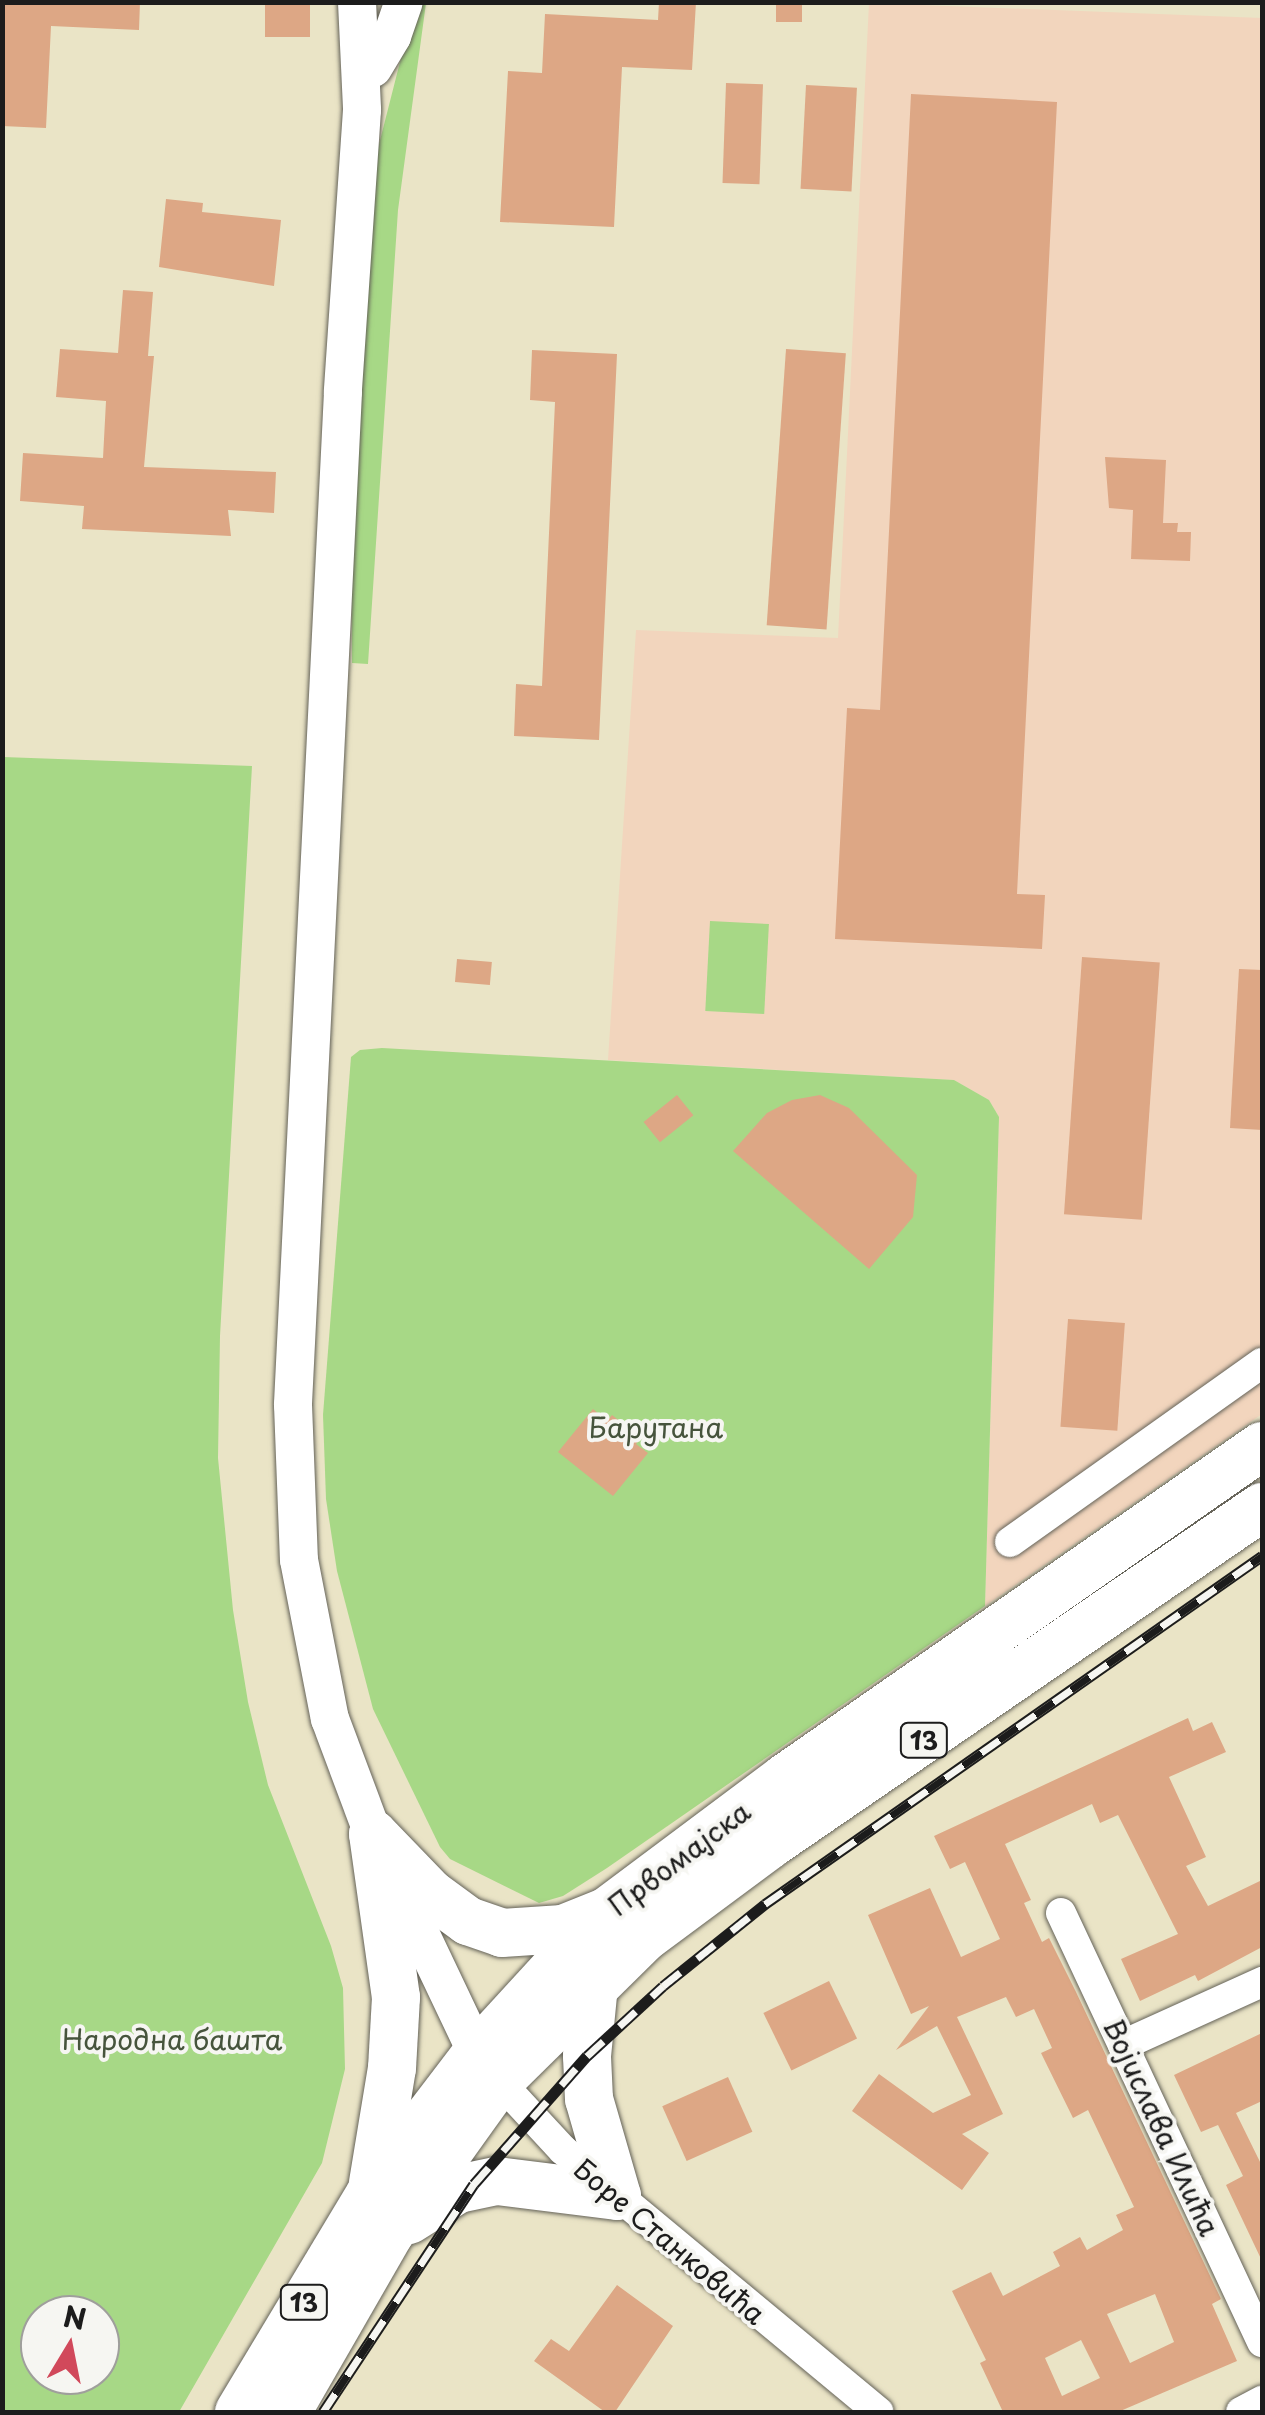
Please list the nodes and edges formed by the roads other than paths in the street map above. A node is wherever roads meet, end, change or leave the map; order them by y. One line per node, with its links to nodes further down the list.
1 (385, 2): 4 (street)
2 (404, 2): 4 (street)
3 (352, 13): 5 (street)
4 (373, 68): 5 (street)
5 (362, 110): 10 (street)
6 (1262, 1363): 9 (street)
7 (1262, 1446): 11 (main road, Првомајска / 13)
8 (1262, 1507): 14 (main road, Првомајска / 13)
9 (1010, 1542)
10 (373, 1834): 11 (main road); 16 (street); 18 (main road)
11 (606, 1912): 16 (main road, Првомајска / 13)
12 (1061, 1913): 15 (street, Војислава Илића)
13 (1262, 1982): 15 (street)
14 (594, 1984): 16 (main road, Првомајска / 13); 17 (main road)
15 (1123, 2045): 19 (street, Војислава Илића)
16 (488, 2067): 17 (street, Боре Станковића); 18 (main road, Првомајска / 13)
17 (617, 2196): 18 (main road); 23 (street, Боре Станковића)
18 (381, 2212): 21 (main road, Првомајска / 13); 22 (main road, Првомајска / 13)
19 (1262, 2342)
20 (1262, 2401): 24 (street)
21 (239, 2412)
22 (286, 2412)
23 (879, 2412)
24 (1240, 2412)

